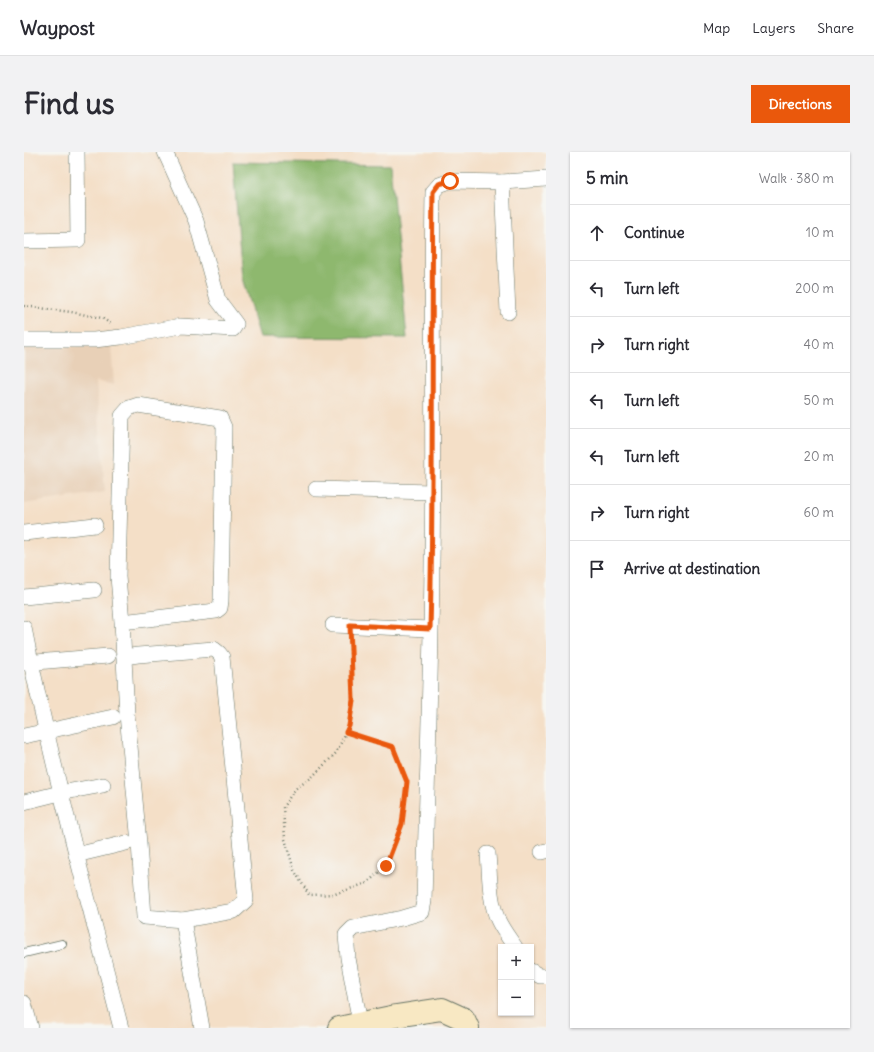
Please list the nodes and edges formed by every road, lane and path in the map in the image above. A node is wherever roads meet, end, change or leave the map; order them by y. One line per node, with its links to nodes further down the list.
1 (77, 152): 5 (street)
2 (165, 152): 8 (street)
3 (546, 179): 4 (street)
4 (502, 182): 7 (street); 11 (street)
5 (24, 241)
6 (24, 306): 8 (path)
7 (508, 312)
8 (121, 337): 9 (street)
9 (24, 340)
10 (316, 489): 11 (street)
11 (432, 492): 20 (street)
12 (95, 525): 13 (street)
13 (24, 533)
14 (94, 590): 15 (street)
15 (24, 598)
16 (122, 622): 16 (street); 22 (street)
17 (333, 625): 18 (street)
18 (350, 625): 20 (street); 26 (path)
19 (24, 628): 23 (street)
20 (430, 629): 41 (street)
21 (108, 656): 23 (street)
22 (124, 657): 34 (street); 34 (street)
23 (27, 663): 25 (street)
24 (113, 717): 25 (street)
25 (46, 731): 27 (street); 29 (street)
26 (346, 732): 26 (path)
27 (24, 736)
28 (103, 785): 29 (street)
29 (60, 793): 30 (street); 33 (street)
30 (24, 802)
31 (126, 843): 33 (street)
32 (488, 854): 36 (street)
33 (76, 855): 43 (street)
34 (184, 920): 44 (street)
35 (62, 944): 37 (lane)
36 (513, 944)
37 (24, 953)
38 (534, 973): 39 (street)
39 (546, 976)
40 (24, 1003): 42 (street)
41 (360, 1023): 45 (street); 46 (street)
42 (31, 1028)
43 (121, 1028)
44 (202, 1028)
45 (340, 1028)
46 (468, 1028)

